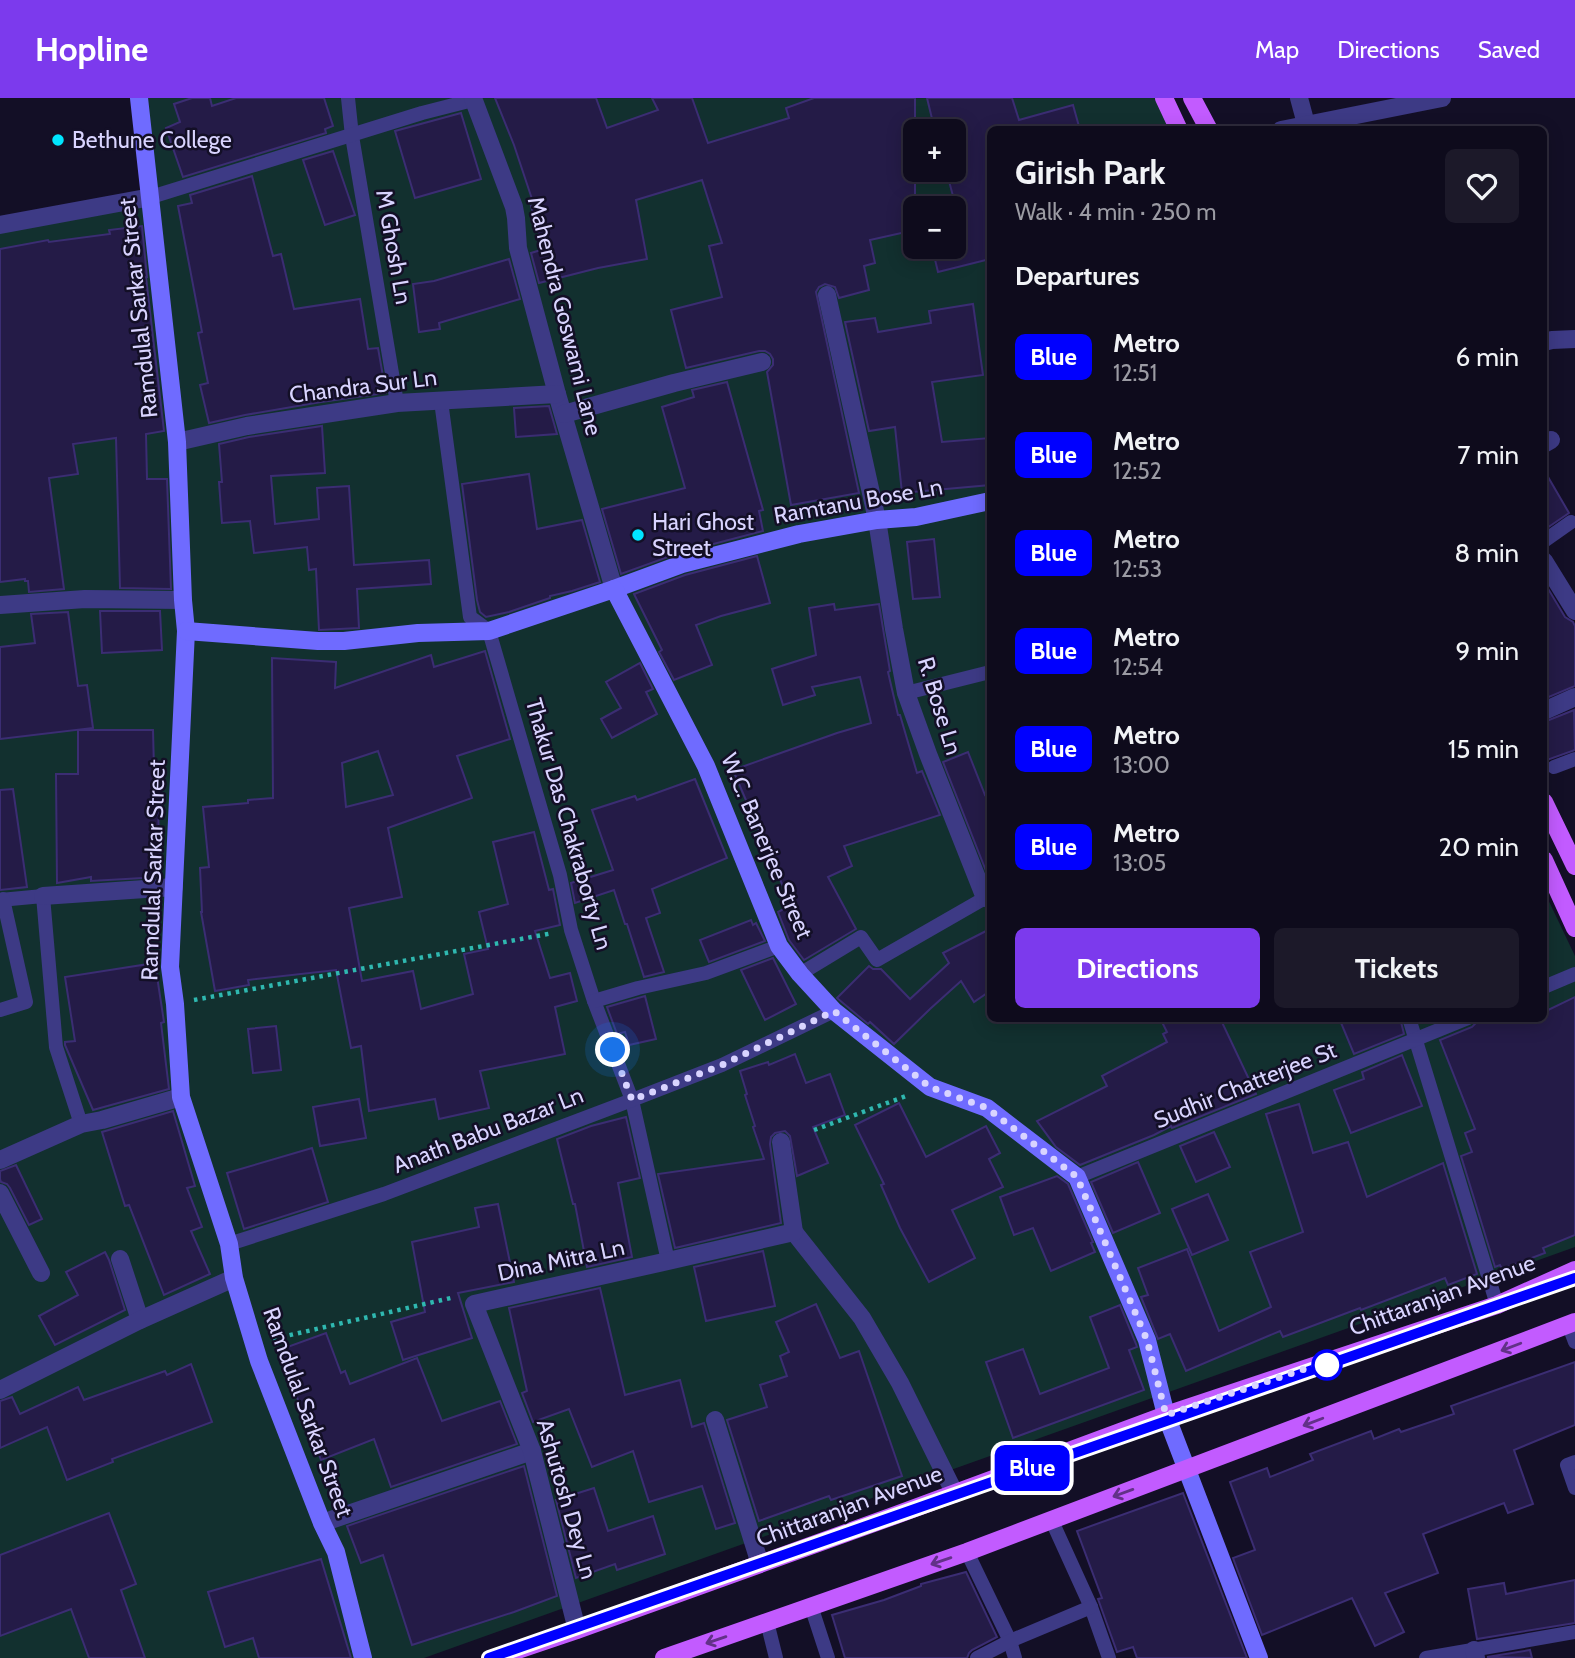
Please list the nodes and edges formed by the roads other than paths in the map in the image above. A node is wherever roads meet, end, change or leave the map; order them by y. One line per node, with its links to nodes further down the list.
1 (139, 98): 13 (street, Ramdulal Sarkar Street)
2 (348, 98): 12 (lane, M Ghosh Ln)
3 (1164, 98): 9 (main road)
4 (1192, 98): 10 (main road)
5 (1299, 98): 8 (street)
6 (1442, 98): 8 (street)
7 (473, 99): 12 (lane); 19 (street, Mahendra Goswami Lane)
8 (1306, 124): 11 (street)
9 (1177, 126)
10 (1207, 126)
11 (1297, 126)
12 (352, 136): 13 (lane); 21 (lane, M Ghosh Ln)
13 (151, 197): 14 (street); 23 (street, Ramdulal Sarkar Street)
14 (0, 225)
15 (827, 295): 25 (street, R. Bose Ln)
16 (1575, 339): 17 (street)
17 (1547, 341)
18 (762, 362): 22 (street)
19 (557, 394): 20 (street, Chandra Sur Ln); 22 (street, Mahendra Goswami Lane)
20 (442, 401): 21 (street, Chandra Sur Ln); 34 (lane, Thakur Das Chakraborty Ln)
21 (397, 403): 23 (street, Chandra Sur Ln)
22 (564, 414): 29 (street, Mahendra Goswami Lane)
23 (177, 442): 30 (street, Ramdulal Sarkar Street)
24 (987, 502): 25 (street, Ramtanu Bose Ln)
25 (877, 520): 29 (street, Ramtanu Bose Ln); 36 (street, R. Bose Ln)
26 (1571, 522): 27 (lane)
27 (1547, 539)
28 (1547, 566): 32 (street)
29 (614, 589): 34 (street); 50 (street, W.C. Banerjee Street)
30 (183, 600): 31 (street); 33 (street, Ramdulal Sarkar Street)
31 (0, 605)
32 (1575, 611)
33 (187, 631): 34 (street); 44 (street, Ramdulal Sarkar Street)
34 (489, 631): 54 (lane, Thakur Das Chakraborty Ln)
35 (987, 673): 36 (lane)
36 (906, 692): 46 (street, R. Bose Ln)
37 (1575, 697): 38 (street)
38 (1547, 710)
39 (1575, 759): 40 (lane)
40 (1554, 767)
41 (1547, 808): 42 (main road)
42 (1575, 866)
43 (1547, 867): 49 (main road)
44 (174, 887): 45 (street); 60 (street, Ramdulal Sarkar Street)
45 (43, 897): 47 (lane); 62 (lane)
46 (987, 897)
47 (1, 900): 55 (lane)
48 (987, 900): 51 (lane)
49 (1575, 928)
50 (779, 946): 51 (street, W.C. Banerjee Street); 54 (lane)
51 (800, 974): 56 (street, W.C. Banerjee Street)
52 (1575, 974): 53 (lane)
53 (1547, 986)
54 (594, 1001): 61 (lane, Thakur Das Chakraborty Ln)
55 (0, 1010)
56 (834, 1011): 61 (lane, Anath Babu Bazar Ln); 65 (street, W.C. Banerjee Street)
57 (1410, 1022): 59 (lane)
58 (1459, 1022): 59 (lane, Sudhir Chatterjee St)
59 (1416, 1041): 65 (lane, Sudhir Chatterjee St); 75 (lane)
60 (181, 1097): 62 (street); 68 (street, Ramdulal Sarkar Street)
61 (632, 1100): 68 (lane, Anath Babu Bazar Ln); 70 (lane, Thakur Das Chakraborty Ln)
62 (80, 1124): 64 (street)
63 (781, 1142): 67 (street)
64 (0, 1160)
65 (1077, 1177): 79 (street, W.C. Banerjee Street)
66 (0, 1193): 72 (street)
67 (794, 1231): 70 (street, Dina Mitra Ln); 85 (street)
68 (229, 1244): 73 (street, Ramdulal Sarkar Street)
69 (120, 1259): 76 (street)
70 (668, 1261): 74 (street, Dina Mitra Ln)
71 (1575, 1270): 75 (main road, Chittaranjan Avenue)
72 (41, 1273)
73 (234, 1278): 76 (street); 87 (street, Ramdulal Sarkar Street)
74 (474, 1304): 81 (street, Ashutosh Dey Ln)
75 (1497, 1305): 79 (main road, Chittaranjan Avenue)
76 (140, 1320): 78 (street)
77 (1573, 1330): 83 (main road, one-way to 83)
78 (0, 1390)
79 (1166, 1415): 83 (street, W.C. Banerjee Street); 85 (main road, Chittaranjan Avenue)
80 (715, 1420): 89 (street)
81 (532, 1451): 87 (street); 93 (street, Ashutosh Dey Ln)
82 (1575, 1462): 84 (lane)
83 (1187, 1469): 86 (main road, one-way to 86); 105 (street, W.C. Banerjee Street)
84 (1575, 1488)
85 (955, 1494): 89 (main road, Chittaranjan Avenue)
86 (1051, 1519): 88 (main road); 91 (lane)
87 (322, 1523): 97 (street, Ramdulal Sarkar Street)
88 (967, 1552): 90 (main road, one-way to 90); 95 (lane)
89 (760, 1564): 93 (main road, Chittaranjan Avenue)
90 (811, 1606): 92 (main road); 101 (lane)
91 (1091, 1607): 95 (lane); 104 (lane)
92 (767, 1622): 99 (main road, one-way to 99); 100 (lane)
93 (577, 1630): 98 (main road, Chittaranjan Avenue)
94 (1575, 1632): 96 (lane)
95 (1010, 1641): 102 (lane); 103 (lane)
96 (1475, 1654): 106 (lane)
97 (363, 1658)
98 (494, 1658)
99 (664, 1658)
100 (776, 1658)
101 (828, 1658)
102 (977, 1658)
103 (1015, 1658)
104 (1109, 1658)
105 (1259, 1658)
106 (1426, 1658)

